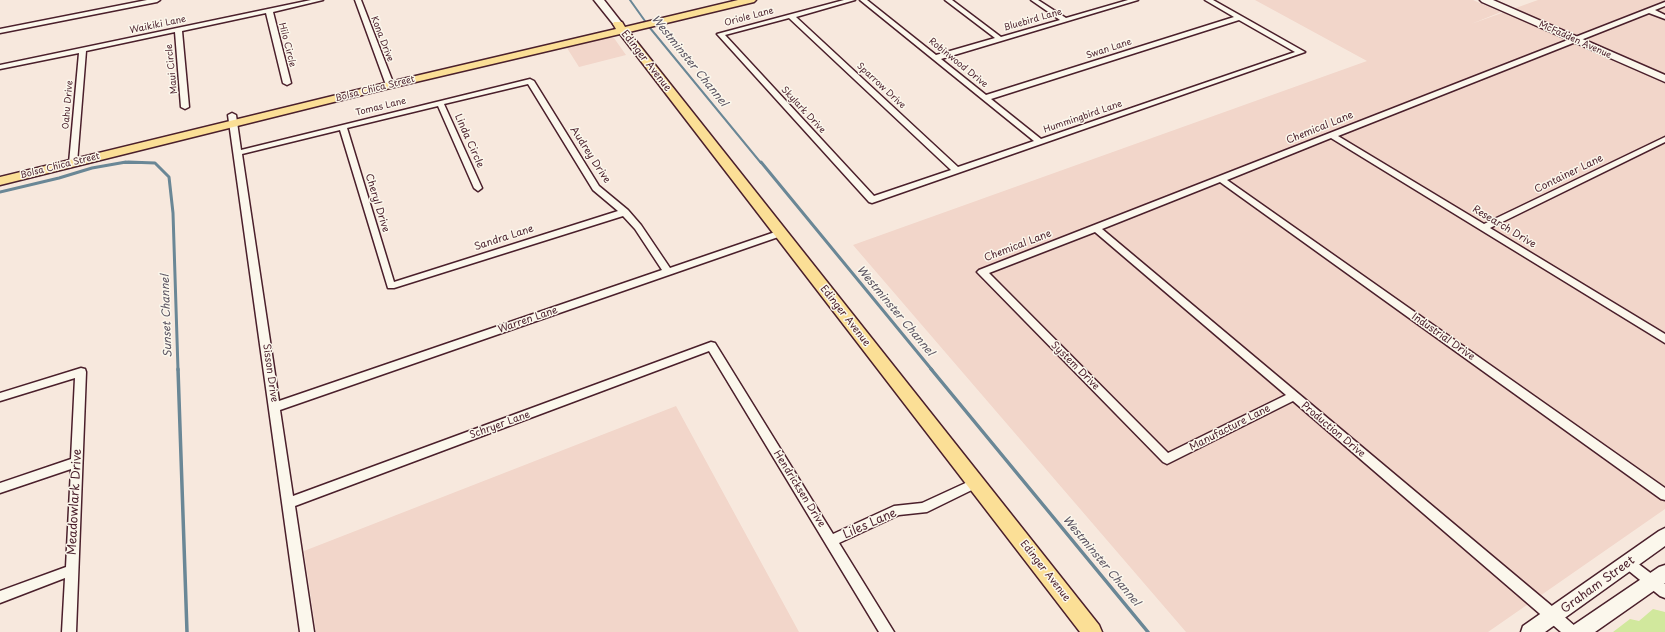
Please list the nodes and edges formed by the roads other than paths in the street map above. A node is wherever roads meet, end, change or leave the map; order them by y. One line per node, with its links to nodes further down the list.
1 (157, 0): 25 (street)
2 (320, 0): 17 (street, Waikiki Lane)
3 (358, 0): 33 (street, Kona Drive)
4 (599, 0): 23 (street, Edinger Avenue)
5 (720, 0): 21 (main road, Bolsa Chica Street)
6 (751, 0): 21 (main road, Bolsa Chica Street)
7 (852, 0): 18 (street, Oriole Lane)
8 (863, 0): 30 (street, Robinwood Drive)
9 (948, 0): 27 (street)
10 (1034, 0): 22 (street)
11 (1135, 0): 14 (street, Bluebird Lane)
12 (1208, 0): 20 (street)
13 (1485, 0): 28 (street, McFadden Avenue)
14 (1125, 1): 22 (street, Bluebird Lane)
15 (1665, 4): 16 (street, Chemical Lane)
16 (1648, 10): 19 (street); 28 (street, Chemical Lane)
17 (269, 11): 24 (street, Waikiki Lane); 35 (street, Hilo Circle)
18 (791, 16): 26 (street, Oriole Lane); 47 (street, Sparrow Drive)
19 (1665, 17)
20 (1239, 18): 36 (street, Swan Lane); 43 (street, Hummingbird Lane)
21 (652, 19): 23 (main road, Bolsa Chica Street)
22 (1065, 20): 27 (street, Bluebird Lane)
23 (620, 27): 33 (main road, Bolsa Chica Street); 55 (main road, Edinger Avenue)
24 (178, 30): 29 (street, Waikiki Lane); 38 (street, Maui Circle)
25 (0, 31)
26 (720, 34): 51 (street, Skylark Drive)
27 (1000, 39): 30 (street, Bluebird Lane)
28 (1574, 39): 32 (street, McFadden Avenue); 41 (street, Chemical Lane)
29 (83, 49): 31 (street, Waikiki Lane); 45 (street, Oahu Drive)
30 (935, 58): 36 (street, Robinwood Drive)
31 (0, 67)
32 (1665, 79)
33 (389, 81): 39 (main road, Bolsa Chica Street)
34 (530, 81): 37 (street, Tomas Lane); 52 (street, Audrey Drive)
35 (287, 83)
36 (985, 98): 43 (street, Robinwood Drive)
37 (440, 103): 40 (street, Tomas Lane); 50 (street, Linda Circle)
38 (185, 107)
39 (232, 120): 44 (street, Sisson Drive); 45 (main road, Bolsa Chica Street)
40 (343, 127): 44 (street, Tomas Lane); 58 (street, Cheryl Drive)
41 (1331, 135): 48 (street, Chemical Lane); 54 (street, Research Drive)
42 (1665, 139): 54 (street, Container Lane)
43 (1040, 142): 47 (street, Hummingbird Lane)
44 (237, 153): 63 (street, Sisson Drive)
45 (74, 158): 46 (main road, Bolsa Chica Street); 49 (main road, Bolsa Chica Street)
46 (0, 171)
47 (957, 171): 51 (street, Hummingbird Lane)
48 (1221, 179): 53 (street, Chemical Lane); 68 (street, Industrial Drive)
49 (0, 181)
50 (478, 188)
51 (872, 200)
52 (624, 212): 56 (street, Audrey Drive); 58 (street, Sandra Lane)
53 (1096, 228): 57 (street, Chemical Lane); 61 (street, Production Drive)
54 (1483, 228): 59 (street, Research Drive)
55 (781, 233): 56 (street, Warren Lane); 66 (main road, Edinger Avenue)
56 (668, 272): 63 (street, Warren Lane)
57 (982, 272): 64 (street, System Drive)
58 (391, 286)
59 (1665, 339)
60 (712, 346): 69 (street, Schryer Lane); 71 (street, Hendricksen Drive)
61 (1293, 396): 64 (street, Manufacture Lane); 76 (street, Production Drive)
62 (0, 397): 65 (street, Meadowlark Drive)
63 (275, 407): 69 (street, Sisson Drive)
64 (1167, 459)
65 (77, 462): 67 (street); 73 (street, Meadowlark Drive)
66 (976, 483): 71 (street, Liles Lane); 80 (main road, Edinger Avenue)
67 (0, 488)
68 (1665, 495)
69 (289, 503): 78 (street, Sisson Drive)
70 (1665, 536): 72 (street, Graham Street)
71 (831, 541): 79 (street, Hendricksen Drive)
72 (1628, 563): 74 (street); 76 (street, Graham Street)
73 (72, 570): 75 (street); 77 (street, Meadowlark Drive)
74 (1661, 583): 83 (street)
75 (0, 597)
76 (1554, 616): 81 (street, Graham Street); 82 (street, Production Drive)
77 (69, 632)
78 (307, 632)
79 (887, 632)
80 (1092, 632)
81 (1530, 632)
82 (1571, 632)
83 (1579, 632)

